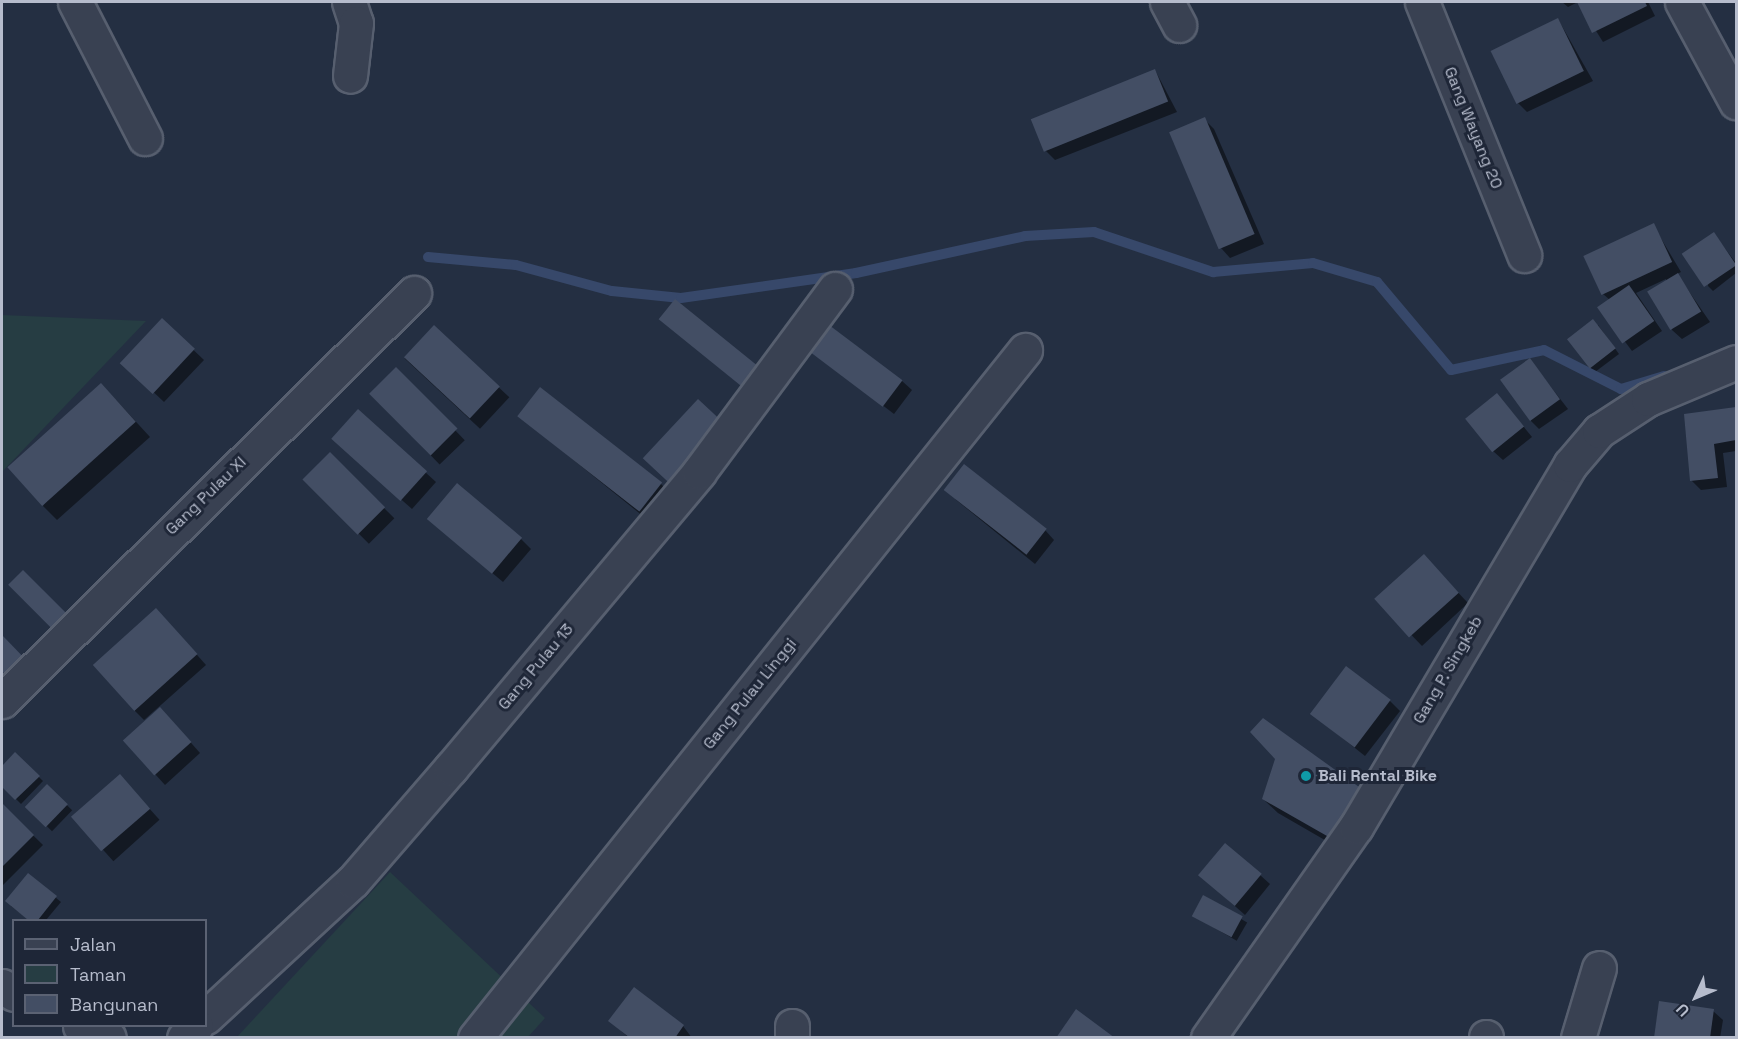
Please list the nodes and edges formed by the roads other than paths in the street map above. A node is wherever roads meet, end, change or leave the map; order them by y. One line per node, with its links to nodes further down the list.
1 (75, 2): 7 (street)
2 (349, 2): 5 (street)
3 (1422, 2): 8 (street, Gang Wayang 20)
4 (1682, 2): 6 (street)
5 (350, 76)
6 (1737, 102)
7 (145, 138)
8 (1524, 255)
9 (835, 289): 15 (street, Gang Pulau 13)
10 (414, 293): 13 (street, Gang Pulau XI)
11 (1025, 350): 20 (street, Gang Pulau Linggi)
12 (1737, 362): 21 (street, Gang P. Singkeb)
13 (2, 701)
14 (1599, 968): 22 (street)
15 (207, 1016)
16 (82, 1027): 18 (street)
17 (195, 1027): 19 (street)
18 (109, 1038)
19 (184, 1038)
20 (475, 1038)
21 (1208, 1038)
22 (1578, 1038)

